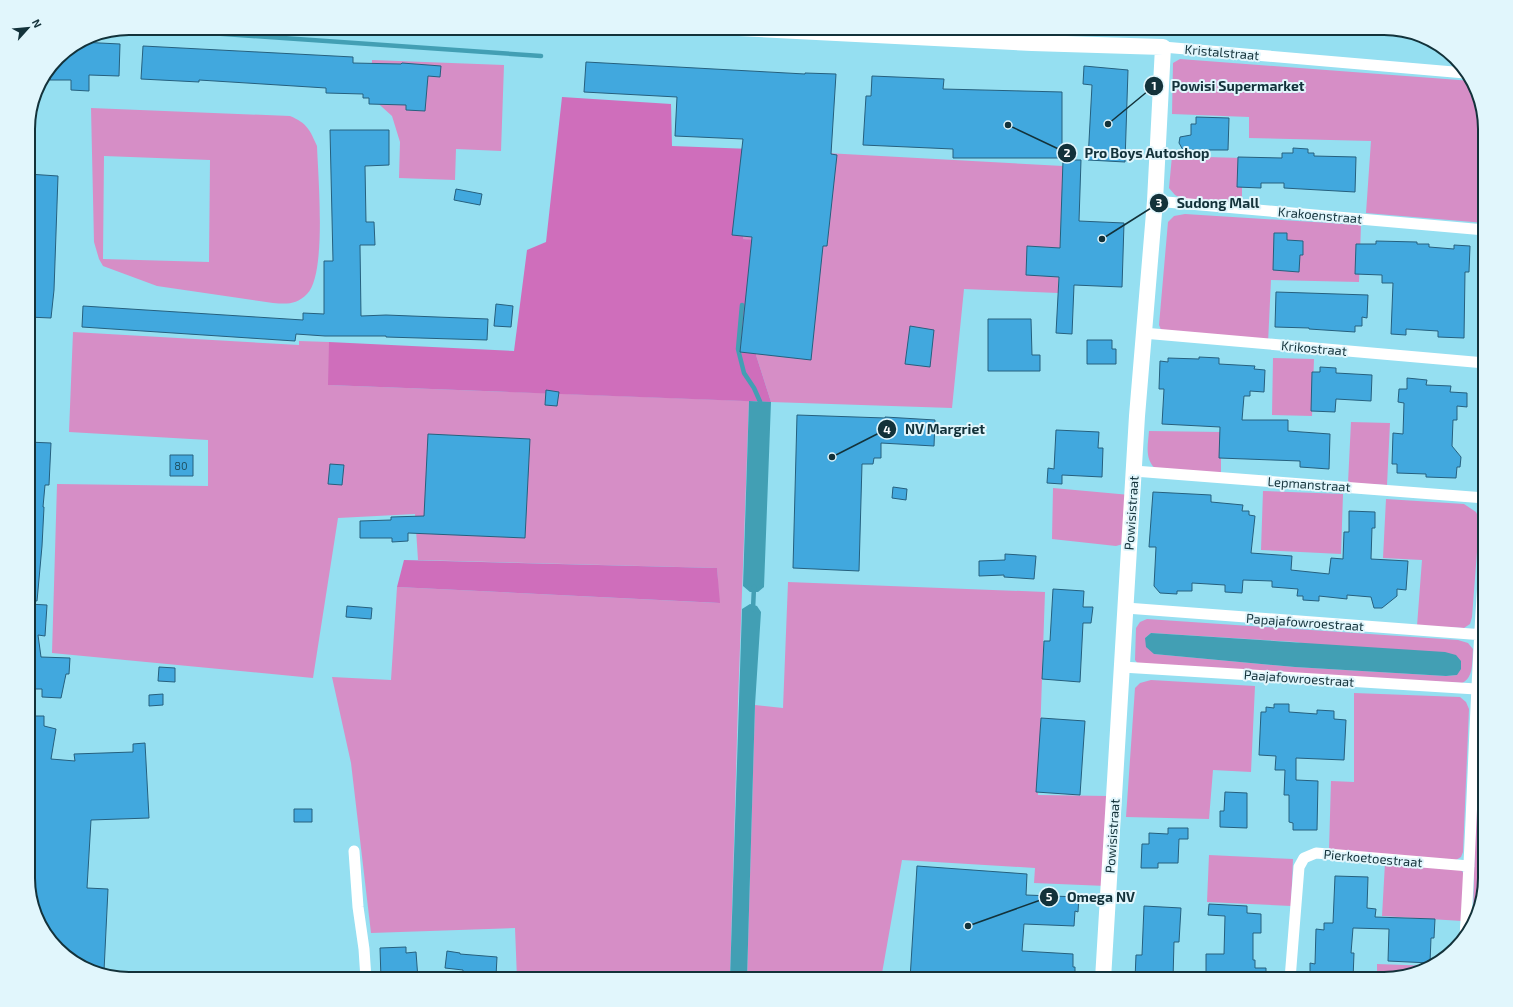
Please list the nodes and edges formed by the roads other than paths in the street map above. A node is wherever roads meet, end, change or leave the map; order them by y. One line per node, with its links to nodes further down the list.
1 (1032, 35): 2 (street, Kristalstraat)
2 (1163, 47): 3 (street, Kristalstraat); 4 (street, Powisistraat)
3 (1459, 72)
4 (1155, 201): 5 (street, Krakoenstraat); 6 (street, Powisistraat)
5 (1478, 229)
6 (1143, 333): 7 (street, Krikostraat); 8 (street, Powisistraat)
7 (1478, 362)
8 (1134, 471): 9 (street, Lepmanstraat); 10 (street, Powisistraat)
9 (1478, 497)
10 (1126, 608): 11 (street, Papajafowroestraat); 12 (street, Powisistraat)
11 (1478, 635)
12 (1122, 667): 14 (street, Paajafowroestraat); 19 (street, Powisistraat)
13 (1478, 671): 14 (street)
14 (1476, 689): 16 (street)
15 (354, 852): 18 (street)
16 (1469, 866): 17 (street); 20 (street, Pierkoetoestraat)
17 (1466, 924)
18 (366, 972)
19 (1103, 972)
20 (1291, 972)

